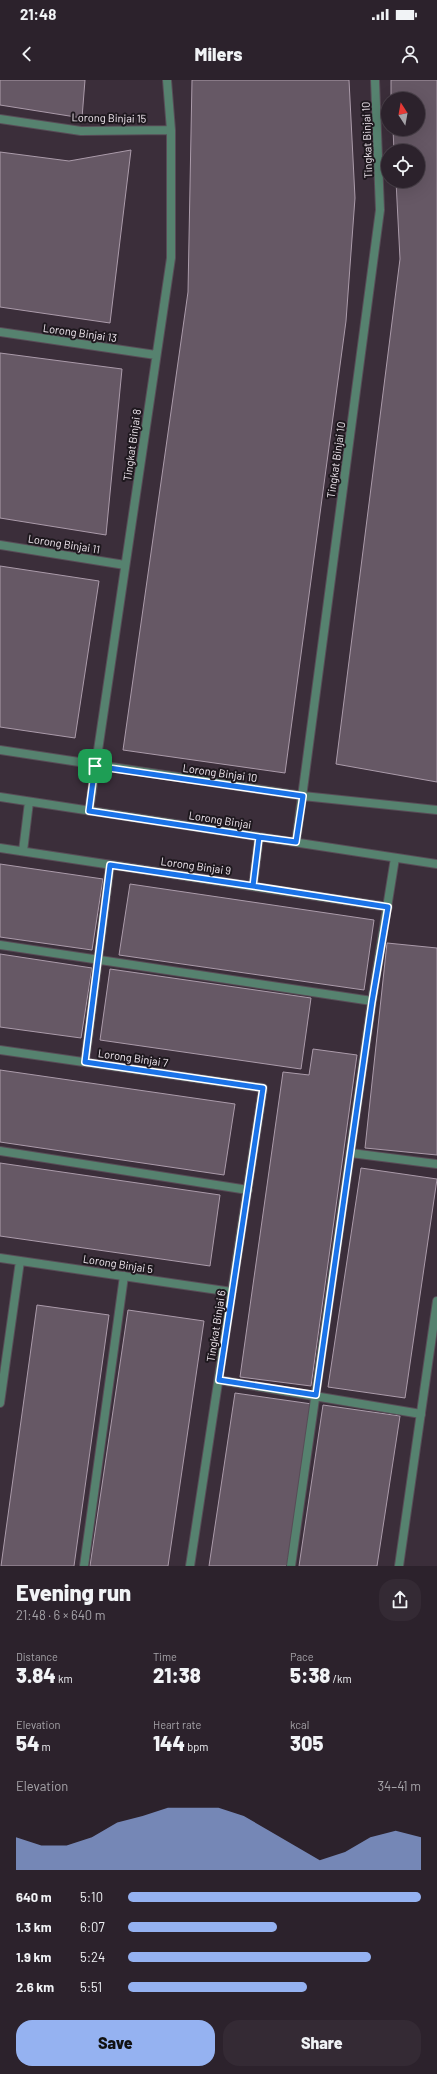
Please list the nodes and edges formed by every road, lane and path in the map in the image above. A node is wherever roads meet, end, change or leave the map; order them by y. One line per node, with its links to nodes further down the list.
1 (167, 80): 4 (street, Tingkat Binjai 8)
2 (375, 80): 11 (street, Tingkat Binjai 10)
3 (0, 119): 4 (street, Lorong Binjai 15)
4 (171, 130): 6 (street, Tingkat Binjai 8)
5 (0, 332): 6 (street, Lorong Binjai 13)
6 (156, 355): 8 (street, Tingkat Binjai 8)
7 (0, 545): 8 (street, Lorong Binjai 11)
8 (125, 566): 10 (street, Tingkat Binjai 8)
9 (0, 750): 10 (street, Lorong Binjai 10)
10 (95, 766): 11 (street, Lorong Binjai 10); 15 (street, Tingkat Binjai 8)
11 (303, 796): 14 (street, Lorong Binjai 10); 17 (street, Tingkat Binjai 10)
12 (0, 797): 13 (street, Lorong Binjai)
13 (29, 802): 15 (street, Lorong Binjai); 19 (street)
14 (437, 810)
15 (89, 811): 16 (street, Lorong Binjai)
16 (259, 837): 17 (street, Lorong Binjai); 23 (street)
17 (296, 842): 20 (street, Lorong Binjai)
18 (0, 848): 19 (street, Lorong Binjai 9)
19 (23, 851): 22 (street, Lorong Binjai 9)
20 (395, 858): 21 (street, Lorong Binjai); 24 (street)
21 (437, 864)
22 (110, 865): 23 (street, Lorong Binjai 9); 26 (street)
23 (253, 886): 24 (street, Lorong Binjai 9)
24 (388, 907): 27 (street)
25 (0, 945): 26 (street)
26 (98, 959): 27 (street); 29 (street)
27 (372, 1002): 32 (street)
28 (0, 1050): 29 (street, Lorong Binjai 7)
29 (85, 1062): 30 (street, Lorong Binjai 7)
30 (263, 1088): 34 (street, Tingkat Binjai 6)
31 (0, 1151): 34 (street)
32 (351, 1153): 33 (street); 41 (street)
33 (437, 1164)
34 (248, 1190): 38 (street, Tingkat Binjai 6)
35 (0, 1258): 36 (street, Lorong Binjai 5)
36 (20, 1261): 37 (street, Lorong Binjai 5); 42 (street)
37 (124, 1276): 38 (street, Lorong Binjai 5); 44 (street)
38 (232, 1292): 40 (street, Tingkat Binjai 6)
39 (437, 1301): 43 (street)
40 (219, 1380): 41 (street); 45 (street, Tingkat Binjai 6)
41 (316, 1395): 43 (street); 46 (street)
42 (0, 1403)
43 (421, 1414): 47 (street)
44 (84, 1566)
45 (190, 1566)
46 (291, 1566)
47 (399, 1566): 48 (street)
48 (402, 1566)

